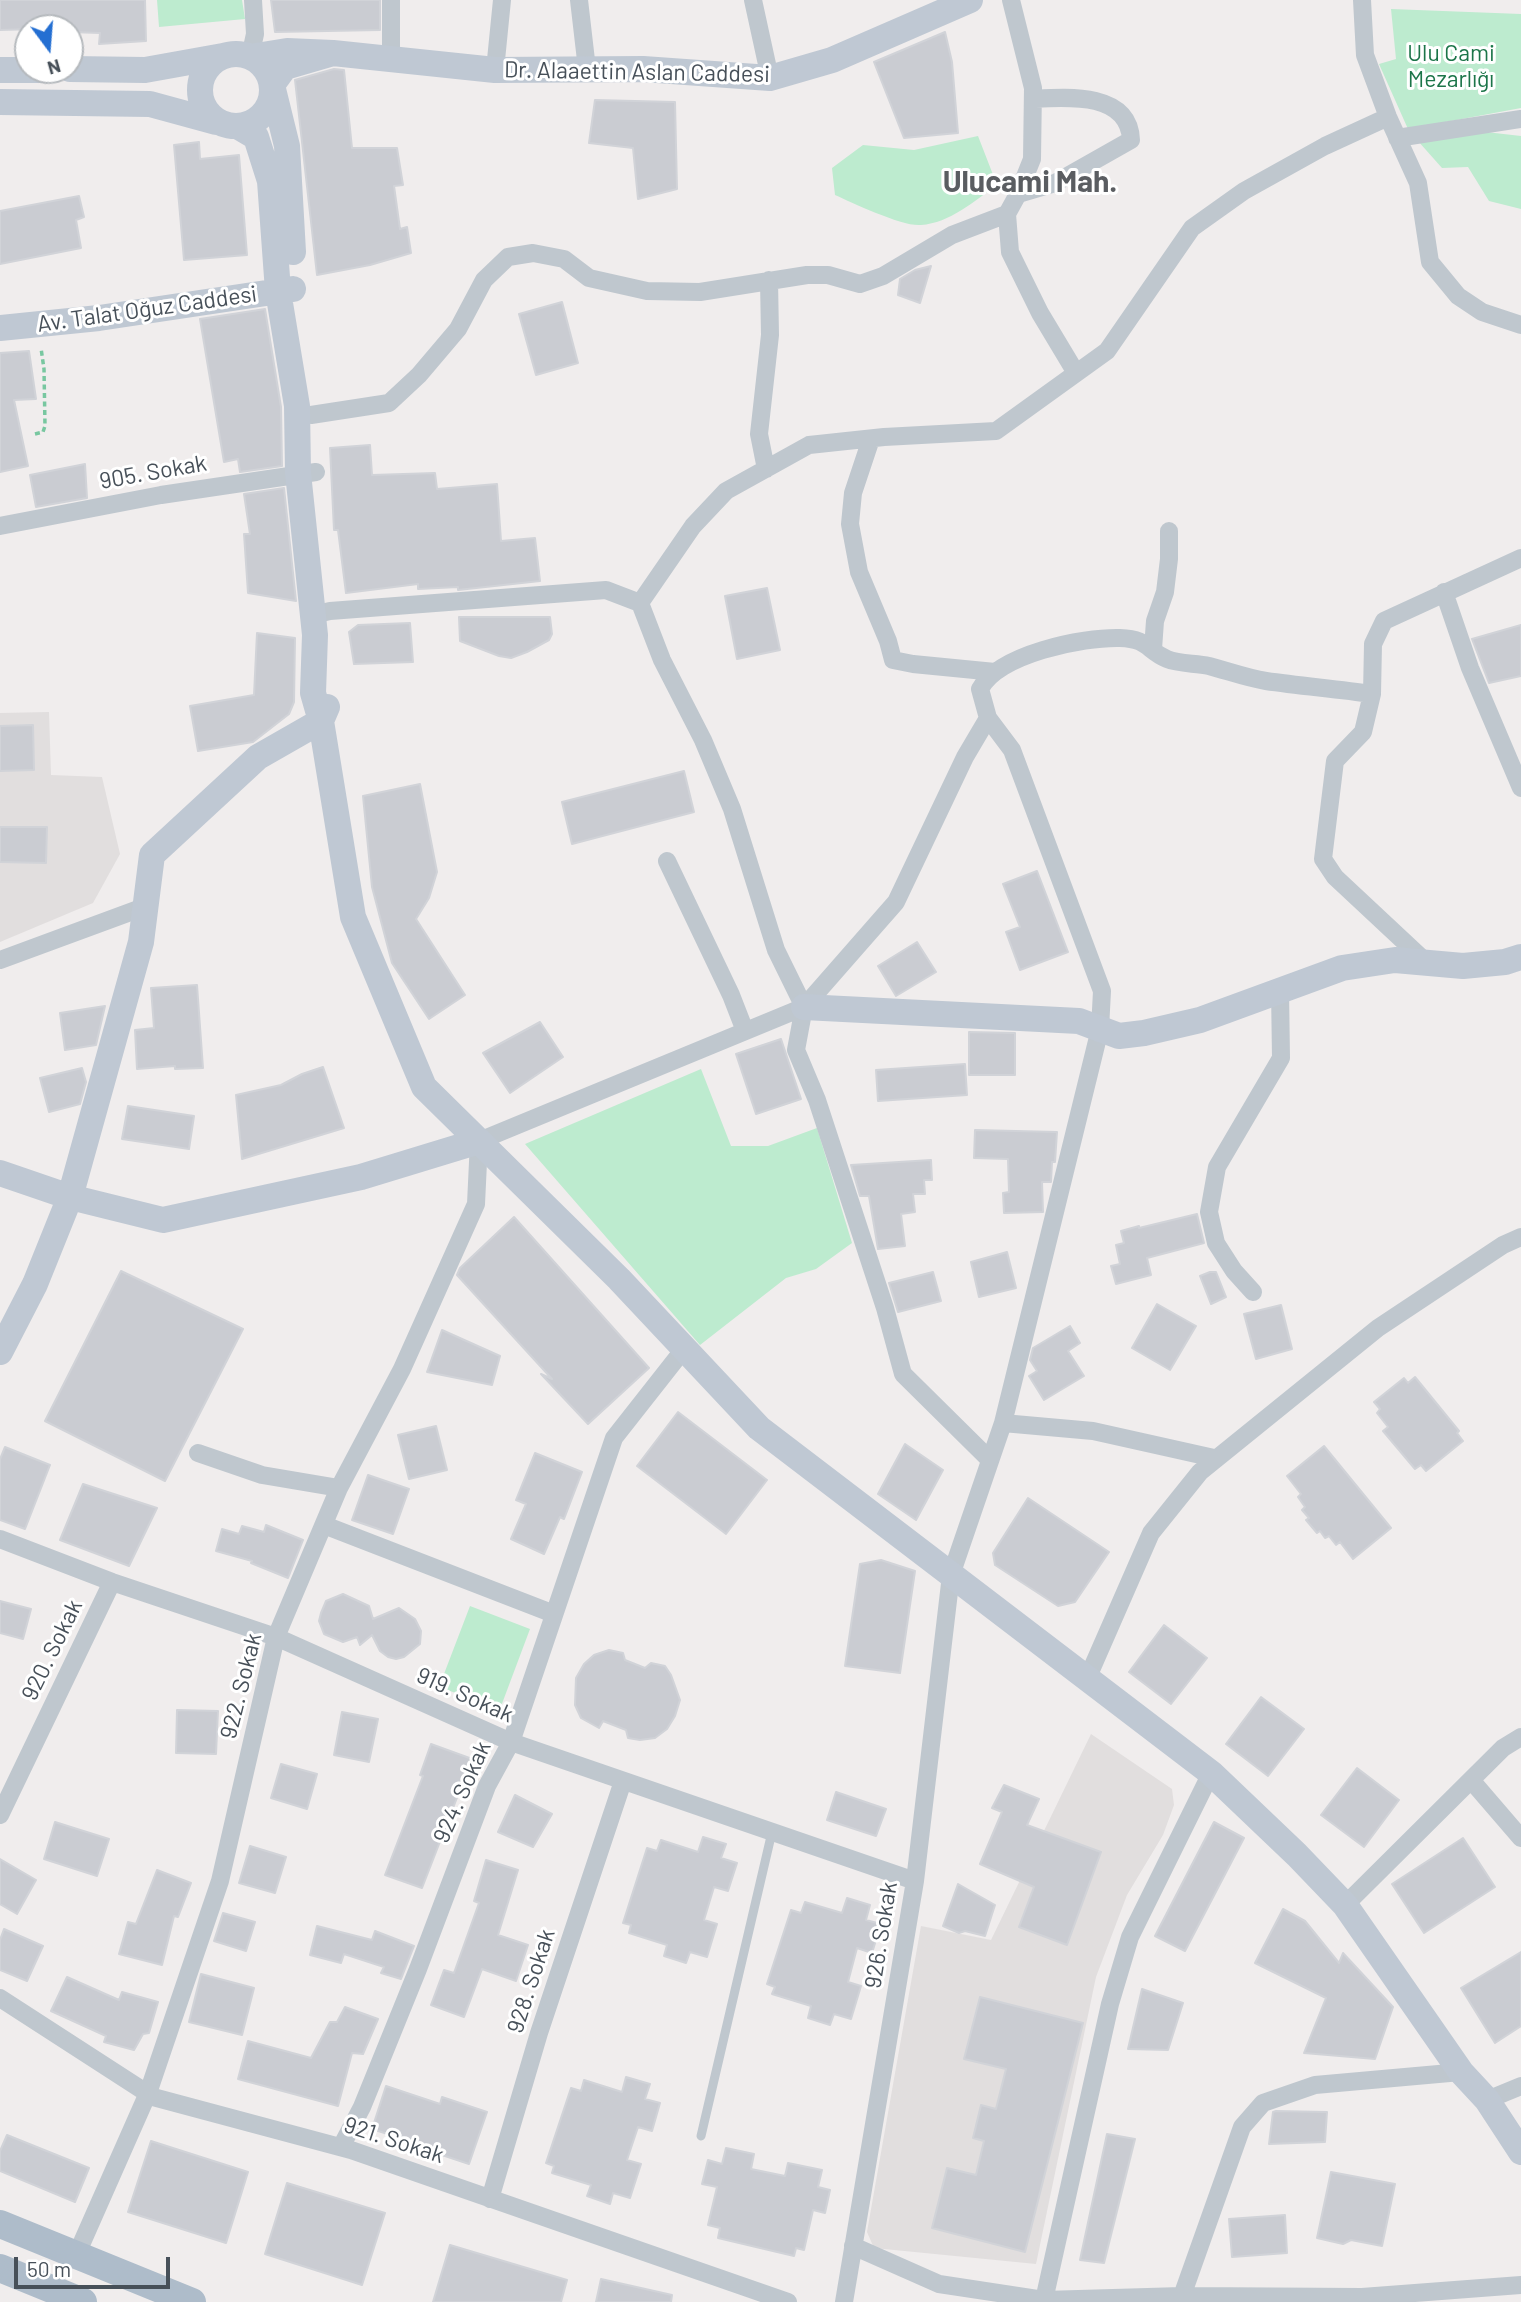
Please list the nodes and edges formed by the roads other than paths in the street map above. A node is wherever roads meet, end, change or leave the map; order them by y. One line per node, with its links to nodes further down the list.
1 (253, 0): 10 (street)
2 (391, 0): 11 (street)
3 (502, 0): 14 (street)
4 (579, 0): 13 (street)
5 (753, 0): 15 (street)
6 (970, 0): 15 (main road, Dr. Alaaettin Aslan Caddesi)
7 (1011, 0): 17 (street)
8 (1362, 0): 19 (street)
9 (333, 53): 10 (main road, Dr. Alaaettin Aslan Caddesi); 11 (main road, Dr. Alaaettin Aslan Caddesi); 16 (main road)
10 (239, 56): 12 (main road, Dr. Alaaettin Aslan Caddesi); 16 (main road); 21 (main road)
11 (391, 59): 14 (main road, Dr. Alaaettin Aslan Caddesi)
12 (84, 69)
13 (587, 69): 14 (main road, Dr. Alaaettin Aslan Caddesi); 15 (main road, Dr. Alaaettin Aslan Caddesi)
14 (495, 70)
15 (770, 78)
16 (272, 85): 21 (main road); 26 (main road)
17 (1033, 99): 23 (street); 23 (street)
18 (0, 102): 21 (main road)
19 (1388, 117): 22 (street); 29 (street)
20 (1521, 119): 22 (street)
21 (228, 124): 26 (main road)
22 (1397, 138): 27 (street)
23 (1018, 194): 24 (street)
24 (1007, 214): 25 (street); 29 (street)
25 (769, 280): 30 (street); 32 (street)
26 (286, 290): 28 (main road, Av. Talat Oğuz Caddesi); 30 (main road); 33 (main road)
27 (1521, 325)
28 (0, 328)
29 (1076, 373): 31 (street)
30 (311, 415): 33 (main road)
31 (871, 439): 32 (street); 41 (street)
32 (766, 469): 38 (street)
33 (307, 472): 34 (street, 905. Sokak); 39 (main road)
34 (0, 526)
35 (1169, 531): 40 (street)
36 (1521, 558): 37 (street)
37 (1444, 592): 42 (street); 45 (street)
38 (640, 603): 39 (street); 52 (street)
39 (322, 613): 44 (main road)
40 (1153, 649): 41 (street); 42 (street)
41 (995, 672): 43 (street)
42 (1372, 694): 50 (street)
43 (988, 718): 52 (street); 53 (street, 926. Sokak)
44 (321, 721): 47 (main road); 55 (main road)
45 (1521, 788)
46 (667, 862): 54 (street)
47 (145, 907): 49 (street); 57 (main road)
48 (1521, 957): 50 (main road)
49 (0, 960)
50 (1426, 962): 51 (main road)
51 (1280, 990): 53 (main road); 59 (street)
52 (804, 1007): 53 (main road); 54 (street); 65 (street)
53 (1100, 1029): 62 (street, 926. Sokak)
54 (745, 1031): 55 (street)
55 (479, 1141): 57 (main road); 60 (main road); 66 (street, 922. Sokak)
56 (2, 1176): 57 (main road)
57 (70, 1197): 61 (main road)
58 (1521, 1237): 64 (street)
59 (1253, 1292)
60 (684, 1349): 69 (main road); 71 (street, 924. Sokak)
61 (0, 1352)
62 (1003, 1423): 64 (street); 65 (street, 926. Sokak)
63 (198, 1453): 66 (street)
64 (1214, 1458): 73 (street)
65 (990, 1460): 69 (street, 926. Sokak)
66 (339, 1488): 67 (street, 922. Sokak)
67 (324, 1525): 71 (street); 72 (street, 922. Sokak)
68 (0, 1539): 70 (street, 919. Sokak)
69 (951, 1575): 73 (main road); 82 (street, 926. Sokak)
70 (111, 1582): 72 (street, 919. Sokak); 79 (street, 920. Sokak)
71 (554, 1614): 75 (street, 924. Sokak)
72 (276, 1637): 75 (street, 919. Sokak); 87 (street, 922. Sokak)
73 (1088, 1677): 76 (main road)
74 (1521, 1737): 77 (street)
75 (511, 1742): 78 (street, 919. Sokak); 90 (street, 924. Sokak)
76 (1211, 1773): 83 (main road); 99 (street)
77 (1471, 1780): 81 (street); 83 (street)
78 (623, 1781): 80 (street, 919. Sokak); 92 (street, 928. Sokak)
79 (0, 1815)
80 (772, 1832): 82 (street, 919. Sokak); 89 (lane)
81 (1521, 1838)
82 (915, 1881): 94 (street, 926. Sokak)
83 (1345, 1905): 85 (main road)
84 (0, 1998): 87 (street, 921. Sokak)
85 (1461, 2072): 88 (main road); 98 (street)
86 (1521, 2086): 88 (street)
87 (148, 2094): 90 (street, 921. Sokak); 95 (street, 922. Sokak)
88 (1487, 2100): 91 (main road)
89 (701, 2136)
90 (341, 2147): 92 (street, 921. Sokak)
91 (1521, 2152)
92 (490, 2199): 102 (street, 921. Sokak)
93 (0, 2224): 95 (main road)
94 (853, 2246): 99 (street); 103 (street, 926. Sokak)
95 (76, 2256): 101 (main road)
96 (0, 2269): 100 (main road)
97 (1521, 2285): 98 (street)
98 (1182, 2296): 99 (street)
99 (1044, 2300)
100 (83, 2302)
101 (192, 2302)
102 (788, 2302)
103 (844, 2302)

